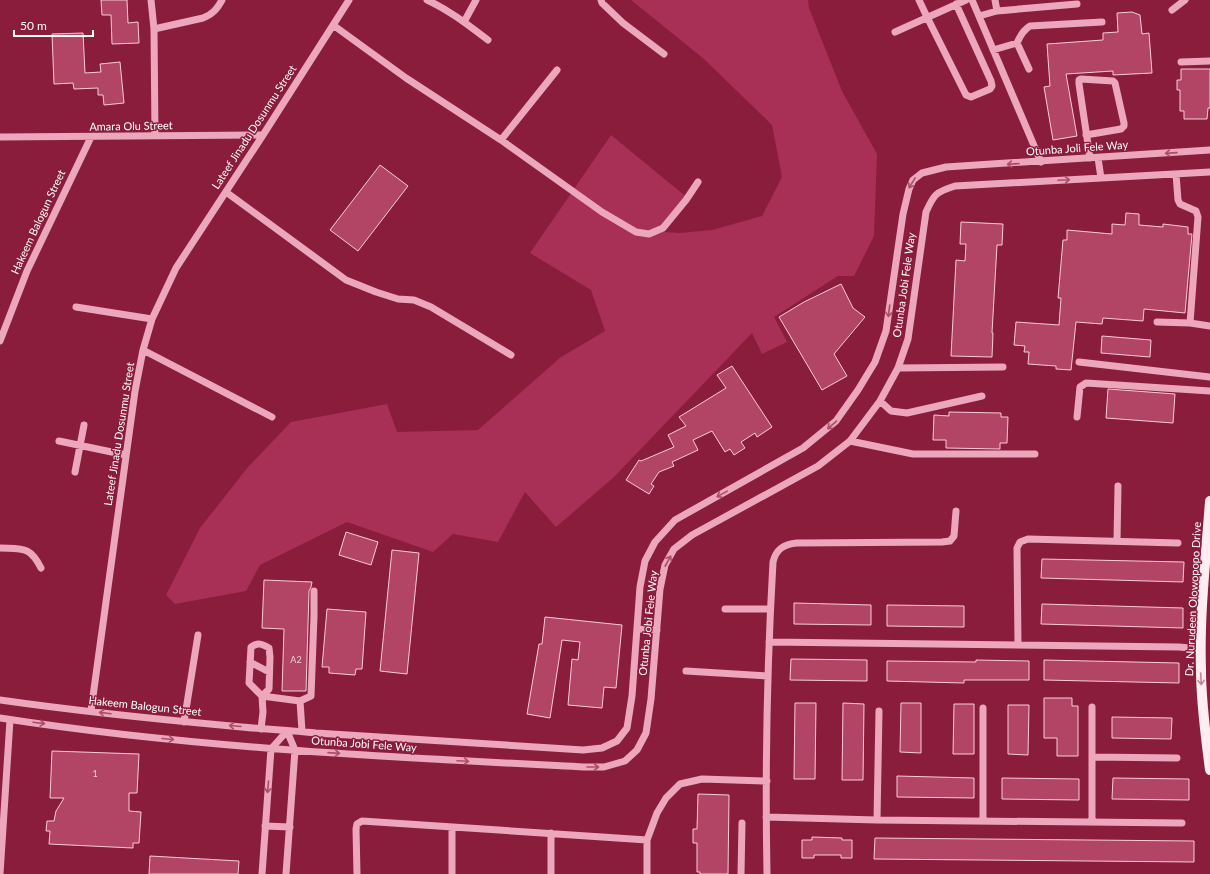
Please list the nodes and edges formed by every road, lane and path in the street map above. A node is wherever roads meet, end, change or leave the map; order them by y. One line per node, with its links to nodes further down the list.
1 (151, 0): 22 (street)
2 (222, 0): 22 (street)
3 (349, 0): 21 (street, Lateef Jinadu Dosunmu Street)
4 (427, 0): 12 (street)
5 (476, 0): 19 (street)
6 (601, 0): 27 (street)
7 (920, 0): 18 (street)
8 (966, 0): 13 (street)
9 (972, 0): 17 (street)
10 (995, 0): 16 (street)
11 (1185, 0): 15 (street)
12 (439, 2): 19 (street)
13 (956, 4): 18 (street); 18 (street)
14 (1077, 4): 16 (street)
15 (1172, 10)
16 (997, 11): 17 (street)
17 (979, 16): 26 (street)
18 (927, 18): 23 (street)
19 (464, 22): 24 (street)
20 (1102, 22): 25 (street)
21 (333, 25): 32 (street, Lateef Jinadu Dosunmu Street); 37 (street)
22 (154, 29): 34 (street)
23 (895, 32)
24 (488, 40)
25 (1017, 43): 26 (street); 30 (street)
26 (993, 50): 41 (street)
27 (664, 54)
28 (1210, 61): 29 (street)
29 (1181, 62)
30 (1029, 69)
31 (557, 70): 37 (street)
32 (263, 135): 34 (street, Amara Olu Street); 47 (street, Lateef Jinadu Dosunmu Street)
33 (1086, 135): 33 (street); 39 (street)
34 (155, 136): 36 (street, Amara Olu Street)
35 (0, 137): 36 (street, Amara Olu Street)
36 (91, 137): 53 (street, Hakeem Balogun Street)
37 (501, 140): 46 (street)
38 (1210, 150): 40 (street, Otunba Joli Fele Way, one-way to 40)
39 (1090, 158): 40 (street, Otunba Joli Fele Way); 41 (street, Otunba Joli Fele Way)
40 (1098, 158): 45 (street)
41 (1041, 162): 42 (street, Otunba Joli Fele Way, one-way to 42)
42 (946, 167): 82 (street, Otunba Jobi Fele Way, one-way to 82)
43 (1210, 172): 44 (street)
44 (1176, 174): 45 (street); 51 (street)
45 (1101, 178): 58 (street, Otunba Jobi Fele Way, one-way to 45)
46 (698, 182)
47 (226, 192): 49 (street, Lateef Jinadu Dosunmu Street); 55 (street)
48 (76, 307): 49 (street)
49 (152, 319): 54 (street, Lateef Jinadu Dosunmu Street)
50 (1156, 322): 51 (street)
51 (1190, 323): 52 (street)
52 (1210, 326)
53 (0, 341)
54 (144, 350): 63 (street); 70 (street, Lateef Jinadu Dosunmu Street)
55 (511, 355)
56 (1079, 362): 59 (street)
57 (1003, 367): 58 (street)
58 (898, 368): 62 (street, Otunba Jobi Fele Way)
59 (1210, 377)
60 (1210, 391): 64 (street)
61 (982, 396): 62 (street)
62 (880, 401): 67 (street, Otunba Jobi Fele Way)
63 (272, 417)
64 (1077, 417)
65 (84, 425): 68 (street)
66 (59, 441): 68 (street)
67 (850, 441): 69 (street); 83 (street, Otunba Jobi Fele Way, one-way to 67)
68 (80, 445): 70 (street); 71 (street)
69 (1035, 454)
70 (126, 455): 97 (street, Lateef Jinadu Dosunmu Street)
71 (75, 472)
72 (1118, 486): 75 (street)
73 (1210, 501): 87 (main road, Dr. Nurudeen Olowopopo Drive)
74 (956, 510): 81 (street)
75 (1116, 541): 76 (street); 86 (street)
76 (1178, 543)
77 (0, 548): 78 (street)
78 (41, 568)
79 (314, 591): 94 (street)
80 (726, 609): 81 (street)
81 (770, 609): 85 (street)
82 (638, 629): 83 (street); 104 (street, Otunba Jobi Fele Way)
83 (657, 630): 106 (street, Otunba Jobi Fele Way, one-way to 83)
84 (198, 635): 101 (street)
85 (769, 642): 86 (street); 91 (street)
86 (1018, 645): 87 (street)
87 (1201, 649): 109 (main road, Dr. Nurudeen Olowopopo Drive, one-way to 109)
88 (250, 662): 90 (street); 90 (street); 92 (street)
89 (686, 671): 91 (street)
90 (269, 672): 92 (street)
91 (768, 676): 110 (street)
92 (262, 696): 94 (street); 102 (street)
93 (0, 700): 97 (street, Hakeem Balogun Street)
94 (300, 701): 104 (street)
95 (1092, 707): 107 (street)
96 (983, 708): 113 (street)
97 (91, 711): 101 (street, Hakeem Balogun Street, one-way to 97)
98 (879, 711): 112 (street)
99 (0, 718): 100 (street)
100 (10, 720): 105 (street, one-way to 105); 122 (street)
101 (184, 722): 102 (street, Hakeem Balogun Street, one-way to 101)
102 (261, 729): 103 (street, Hakeem Balogun Street)
103 (288, 731): 104 (street, Otunba Jobi Fele Way); 105 (street); 106 (street)
104 (302, 731)
105 (271, 749): 106 (street, Otunba Jobi Fele Way); 117 (street, one-way to 117)
106 (295, 750): 118 (street)
107 (1092, 757): 108 (street); 114 (street)
108 (1178, 758)
109 (1210, 770)
110 (767, 781): 111 (street); 121 (street)
111 (766, 817): 112 (street); 130 (street)
112 (877, 820): 113 (street)
113 (983, 820): 114 (street)
114 (1092, 822): 116 (street)
115 (742, 823): 129 (street)
116 (1182, 823)
117 (265, 826): 118 (street); 123 (street)
118 (290, 827): 124 (street)
119 (452, 827): 120 (street); 125 (street); 126 (street)
120 (551, 833): 121 (street); 127 (street)
121 (647, 840): 128 (street)
122 (0, 874)
123 (262, 874)
124 (286, 874)
125 (357, 874)
126 (452, 874)
127 (551, 874)
128 (647, 874)
129 (741, 874)
130 (767, 874)

